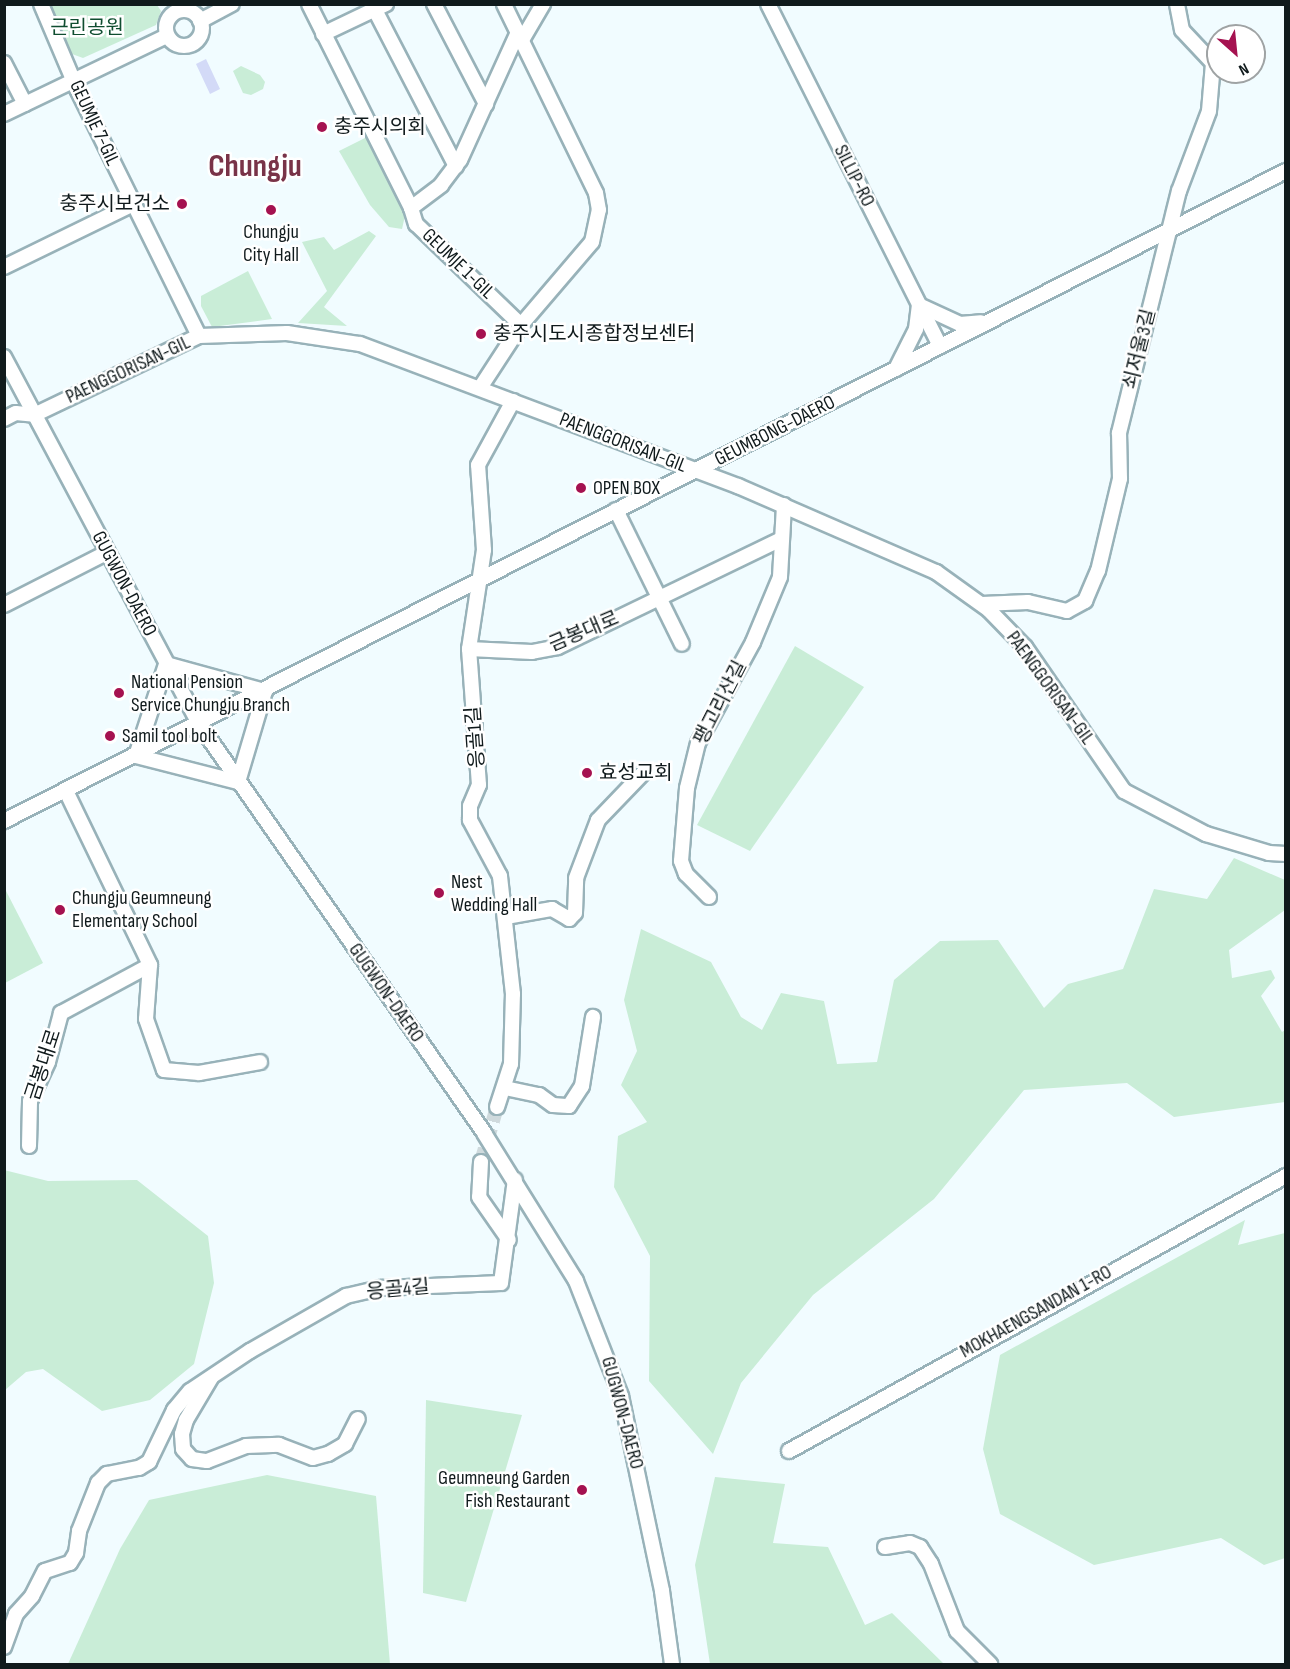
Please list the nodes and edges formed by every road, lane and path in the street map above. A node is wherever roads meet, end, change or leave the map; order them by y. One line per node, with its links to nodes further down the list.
1 (41, 4): 16 (street, GEUMJE 7-GIL)
2 (232, 4): 11 (street)
3 (309, 4): 12 (street, GEUMJE 1-GIL)
4 (434, 4): 18 (street)
5 (504, 4): 14 (street)
6 (543, 4): 14 (street)
7 (768, 4): 26 (street, SILLIP-RO)
8 (1177, 4): 24 (street, 쇠저울3길)
9 (380, 7): 12 (street); 20 (street)
10 (174, 9): 11 (street); 13 (street)
11 (200, 21): 13 (street)
12 (323, 34): 23 (street, GEUMJE 1-GIL)
13 (167, 36): 16 (street)
14 (520, 36): 18 (street); 28 (street)
15 (4, 63): 17 (street)
16 (73, 80): 17 (street); 22 (street, GEUMJE 7-GIL)
17 (25, 104): 19 (street)
18 (486, 104): 20 (street)
19 (4, 114)
20 (456, 166): 23 (street)
21 (1286, 171): 24 (street, GEUMBONG-DAERO)
22 (133, 204): 25 (street); 29 (street, GEUMJE 7-GIL)
23 (411, 208): 28 (street, GEUMJE 1-GIL)
24 (1172, 229): 27 (street, GEUMBONG-DAERO); 45 (street, 쇠저울3길)
25 (4, 267)
26 (919, 305): 27 (street); 30 (street, SILLIP-RO); 32 (street)
27 (989, 322): 30 (street, GEUMBONG-DAERO)
28 (521, 325): 33 (street)
29 (199, 336): 33 (street, PAENGGORISAN-GIL); 35 (street, PAENGGORISAN-GIL)
30 (940, 346): 32 (street, GEUMBONG-DAERO)
31 (4, 357): 35 (street, GUGWON-DAERO)
32 (896, 369): 37 (street, GEUMBONG-DAERO)
33 (480, 388): 34 (street, PAENGGORISAN-GIL)
34 (513, 401): 37 (street, PAENGGORISAN-GIL); 42 (street, 응골1길)
35 (34, 415): 36 (street, PAENGGORISAN-GIL); 41 (street, GUGWON-DAERO)
36 (4, 419)
37 (697, 471): 38 (street, PAENGGORISAN-GIL); 39 (street, GEUMBONG-DAERO)
38 (784, 505): 40 (street, 팽고리산길); 45 (street, PAENGGORISAN-GIL)
39 (616, 510): 42 (street, GEUMBONG-DAERO); 43 (street)
40 (781, 539): 43 (street, 금봉대로); 57 (street, 팽고리산길)
41 (106, 553): 44 (street); 48 (street, GUGWON-DAERO)
42 (478, 579): 47 (street, 응골1길); 49 (street, GEUMBONG-DAERO)
43 (659, 598): 46 (street); 47 (street, 금봉대로)
44 (4, 604)
45 (982, 604): 56 (street, PAENGGORISAN-GIL)
46 (682, 644)
47 (469, 649): 58 (street, 응골1길)
48 (166, 664): 49 (street); 50 (street, GUGWON-DAERO); 51 (street)
49 (265, 691): 50 (street); 53 (street)
50 (199, 724): 51 (street); 53 (street, GUGWON-DAERO)
51 (136, 756): 53 (street); 54 (street)
52 (643, 773): 58 (street)
53 (238, 782): 67 (street, GUGWON-DAERO)
54 (66, 791): 55 (street); 59 (street)
55 (4, 821)
56 (1286, 854)
57 (709, 897)
58 (506, 918): 62 (street, 응골1길)
59 (150, 965): 61 (street); 64 (street, 금봉대로)
60 (593, 1017): 62 (street)
61 (260, 1062)
62 (505, 1088): 63 (street, 응골1길)
63 (497, 1107)
64 (29, 1146)
65 (481, 1162): 68 (street)
66 (1286, 1176): 71 (street, MOKHAENGSANDAN 1-RO)
67 (514, 1180): 68 (street, 응골4길); 74 (street, GUGWON-DAERO)
68 (508, 1240): 69 (street, 응골4길)
69 (212, 1376): 70 (street, 응골4길); 73 (street, 응골4길)
70 (358, 1419)
71 (789, 1450)
72 (885, 1547): 75 (street)
73 (4, 1647)
74 (672, 1665)
75 (990, 1665)

